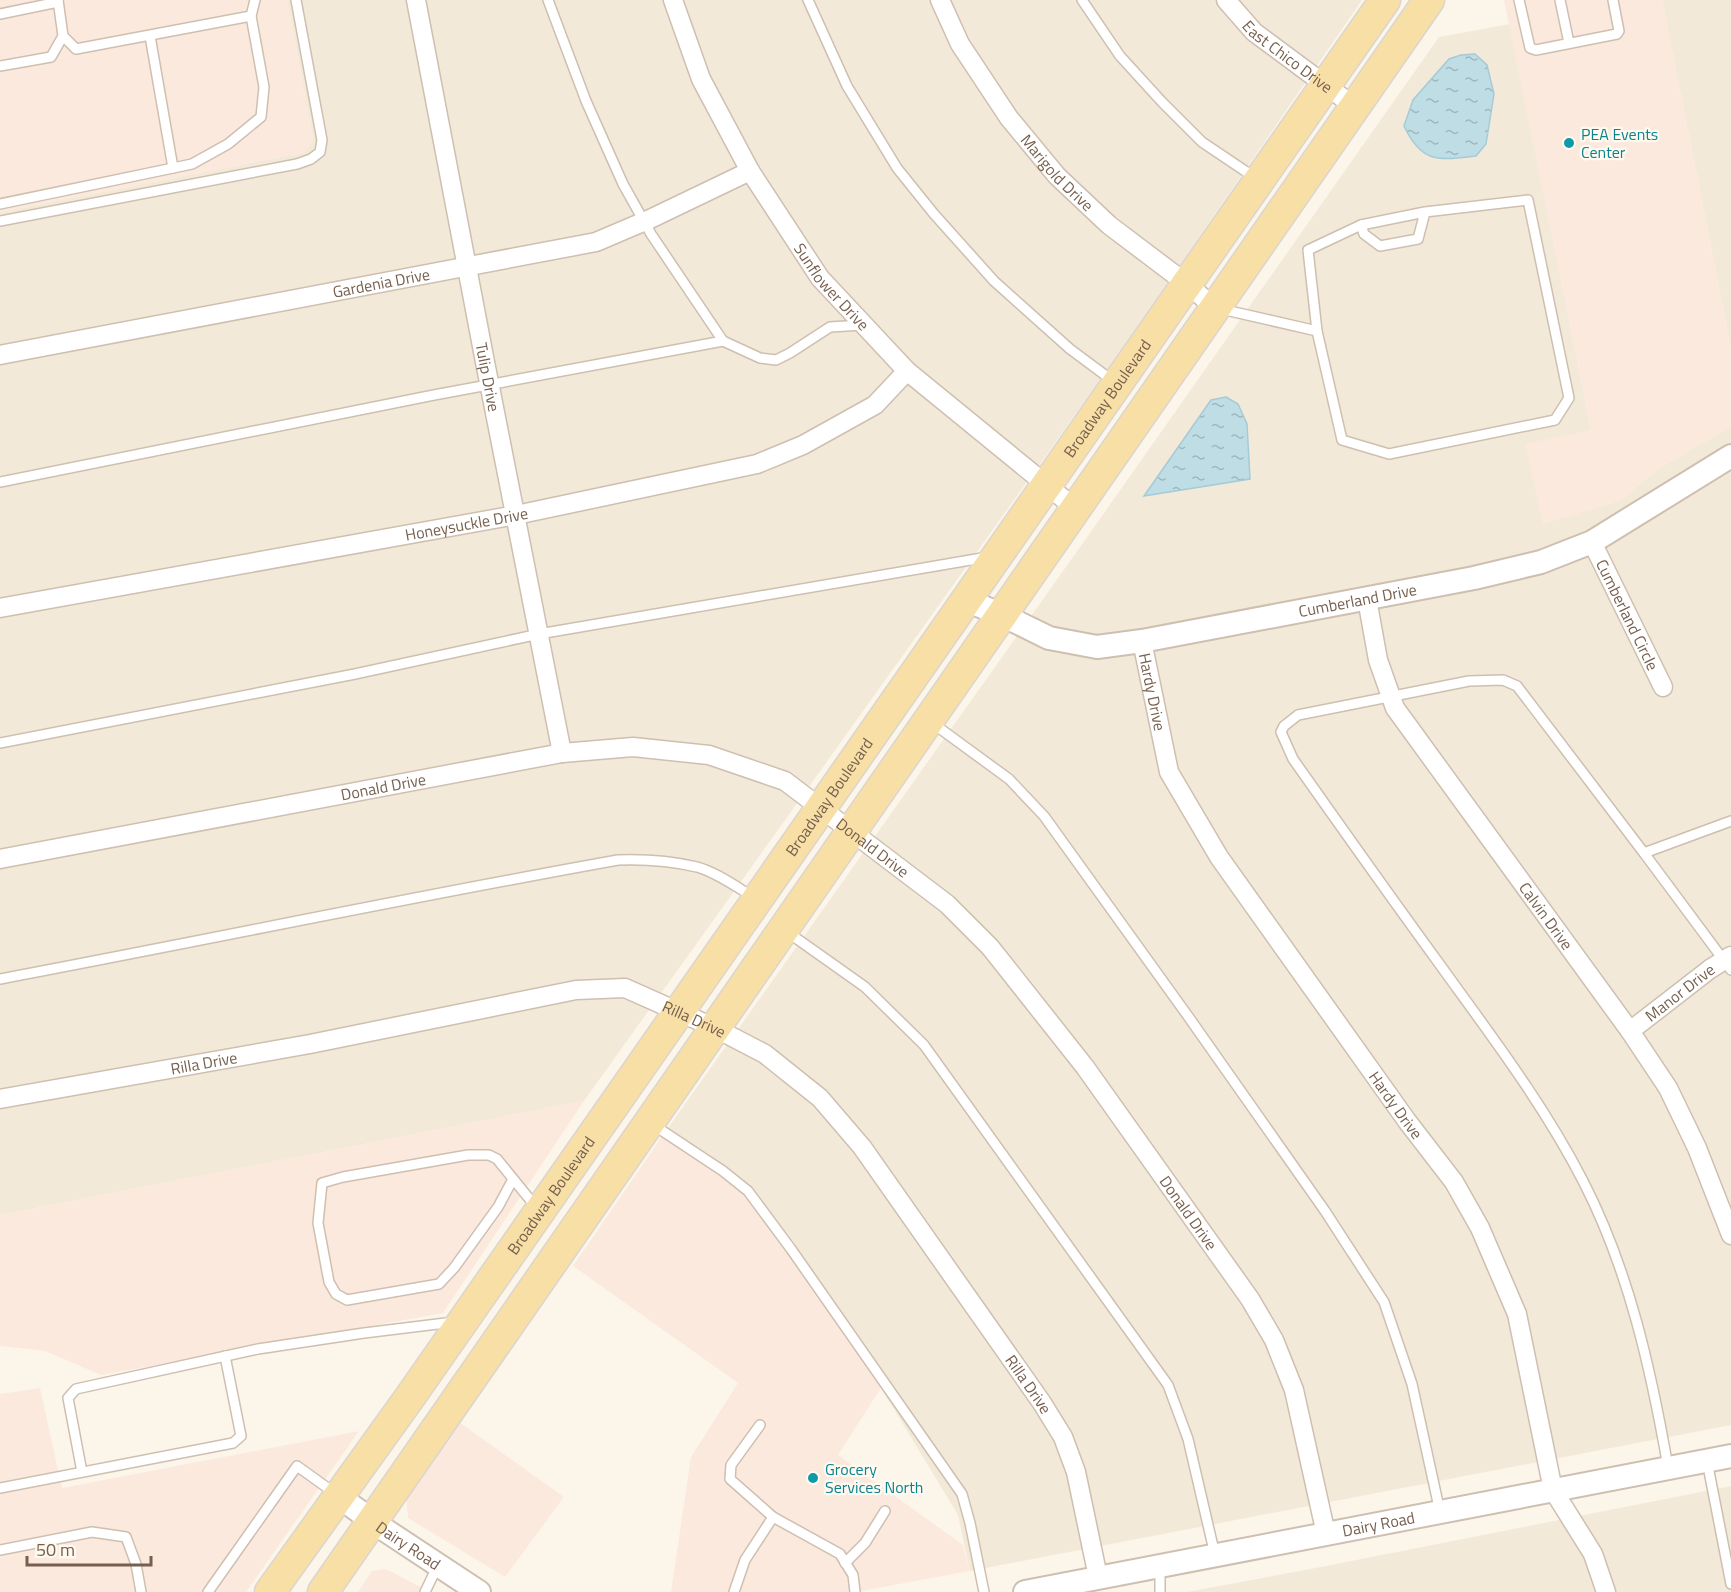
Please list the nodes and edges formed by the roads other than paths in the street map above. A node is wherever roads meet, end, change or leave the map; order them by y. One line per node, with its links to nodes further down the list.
1 (255, 0): 17 (lane)
2 (296, 0): 29 (lane)
3 (416, 0): 32 (street, Tulip Drive)
4 (548, 0): 30 (lane)
5 (673, 0): 25 (street, Sunflower Drive)
6 (808, 0): 40 (lane)
7 (940, 0): 33 (street, Marigold Drive)
8 (1082, 0): 26 (lane)
9 (1226, 0): 22 (street, East Chico Drive)
10 (1385, 0): 22 (main road, Broadway Boulevard)
11 (1430, 0): 23 (main road)
12 (1519, 0): 20 (lane)
13 (1560, 0): 20 (lane)
14 (1613, 0): 20 (lane)
15 (58, 1): 16 (lane); 18 (lane)
16 (0, 14)
17 (251, 16): 19 (lane); 24 (lane)
18 (63, 36): 19 (lane); 21 (lane)
19 (150, 36): 24 (lane)
20 (1569, 43)
21 (0, 66)
22 (1326, 85): 23 (street, East Chico Drive); 26 (main road, Broadway Boulevard)
23 (1355, 107): 34 (main road)
24 (173, 168): 27 (lane)
25 (750, 171): 30 (street, Gardenia Drive); 35 (street, Sunflower Drive)
26 (1259, 180): 33 (main road, Broadway Boulevard)
27 (0, 204)
28 (1425, 212): 31 (lane); 31 (lane); 36 (lane)
29 (0, 220)
30 (644, 222): 32 (street, Gardenia Drive); 37 (lane)
31 (1361, 225): 36 (lane)
32 (468, 267): 38 (street, Gardenia Drive); 41 (street, Tulip Drive)
33 (1187, 284): 34 (street, Marigold Drive); 40 (main road, Broadway Boulevard)
34 (1215, 308): 36 (lane); 45 (main road)
35 (864, 325): 37 (lane); 39 (street, Sunflower Drive)
36 (1317, 331)
37 (723, 341): 41 (lane)
38 (0, 355)
39 (907, 371): 44 (street, Sunflower Drive); 46 (street, Honeysuckle Drive)
40 (1117, 384): 44 (main road, Broadway Boulevard)
41 (489, 385): 43 (lane); 46 (street, Tulip Drive)
42 (1731, 456): 47 (street, Cumberland Drive)
43 (0, 482)
44 (1047, 484): 45 (street, Sunflower Drive); 48 (main road, Broadway Boulevard)
45 (1076, 509): 52 (main road)
46 (516, 515): 51 (street, Honeysuckle Drive); 53 (street, Tulip Drive)
47 (1592, 542): 49 (street, Cumberland Drive); 55 (street, Cumberland Circle)
48 (997, 555): 50 (main road, Broadway Boulevard); 53 (lane)
49 (1367, 599): 54 (street, Cumberland Drive); 56 (street, Calvin Drive)
50 (966, 600): 52 (street, Cumberland Drive); 60 (main road, Broadway Boulevard)
51 (0, 608)
52 (1002, 615): 54 (street, Cumberland Drive); 57 (main road)
53 (539, 634): 58 (lane); 59 (street, Tulip Drive)
54 (1142, 641): 85 (street, Hardy Drive)
55 (1663, 687)
56 (1391, 696): 63 (lane); 71 (street, Calvin Drive); 82 (lane)
57 (929, 720): 62 (main road); 88 (lane)
58 (0, 743)
59 (562, 753): 60 (street, Donald Drive); 64 (street, Donald Drive)
60 (820, 808): 62 (street, Donald Drive); 65 (main road, Broadway Boulevard)
61 (1731, 821): 63 (lane)
62 (851, 832): 66 (main road); 91 (street, Donald Drive)
63 (1644, 853): 67 (lane)
64 (0, 859)
65 (757, 899): 68 (lane); 69 (main road, Broadway Boulevard)
66 (784, 929): 70 (main road); 93 (lane)
67 (1729, 962): 71 (street, Manor Drive)
68 (0, 979)
69 (678, 1012): 70 (street, Rilla Drive); 72 (street, Rilla Drive); 75 (main road, Broadway Boulevard)
70 (716, 1028): 73 (main road); 97 (street, Rilla Drive)
71 (1630, 1031): 76 (street, Calvin Drive)
72 (0, 1099)
73 (650, 1122): 90 (main road); 107 (lane)
74 (513, 1179): 74 (lane); 75 (lane)
75 (539, 1211): 77 (main road, Broadway Boulevard)
76 (1731, 1235)
77 (463, 1321): 78 (lane); 86 (main road, Broadway Boulevard)
78 (225, 1356): 83 (lane); 83 (lane)
79 (760, 1425): 89 (lane)
80 (1731, 1456): 81 (street, Dairy Road)
81 (1707, 1461): 82 (street, Dairy Road); 98 (lane)
82 (1669, 1468): 85 (street, Dairy Road)
83 (82, 1472): 84 (lane)
84 (0, 1488)
85 (1553, 1490): 88 (street, Dairy Road); 110 (street, Hardy Drive)
86 (338, 1496): 90 (street, Dairy Road); 100 (lane); 101 (main road, Broadway Boulevard)
87 (885, 1511): 94 (lane)
88 (1440, 1512): 91 (street, Dairy Road)
89 (773, 1516): 94 (lane); 105 (lane)
90 (373, 1521): 95 (street, Dairy Road); 102 (main road)
91 (1326, 1533): 93 (street, Dairy Road)
92 (0, 1550): 99 (lane)
93 (1215, 1555): 96 (street, Dairy Road)
94 (845, 1563): 106 (lane)
95 (438, 1565): 103 (lane); 104 (street, Dairy Road)
96 (1160, 1565): 97 (street, Dairy Road); 109 (lane)
97 (1098, 1577): 108 (street, Dairy Road)
98 (1731, 1584)
99 (141, 1592)
100 (208, 1592)
101 (270, 1592)
102 (323, 1592)
103 (424, 1592)
104 (479, 1592)
105 (734, 1592)
106 (855, 1592)
107 (984, 1592)
108 (1025, 1592)
109 (1160, 1592)
110 (1606, 1592)

